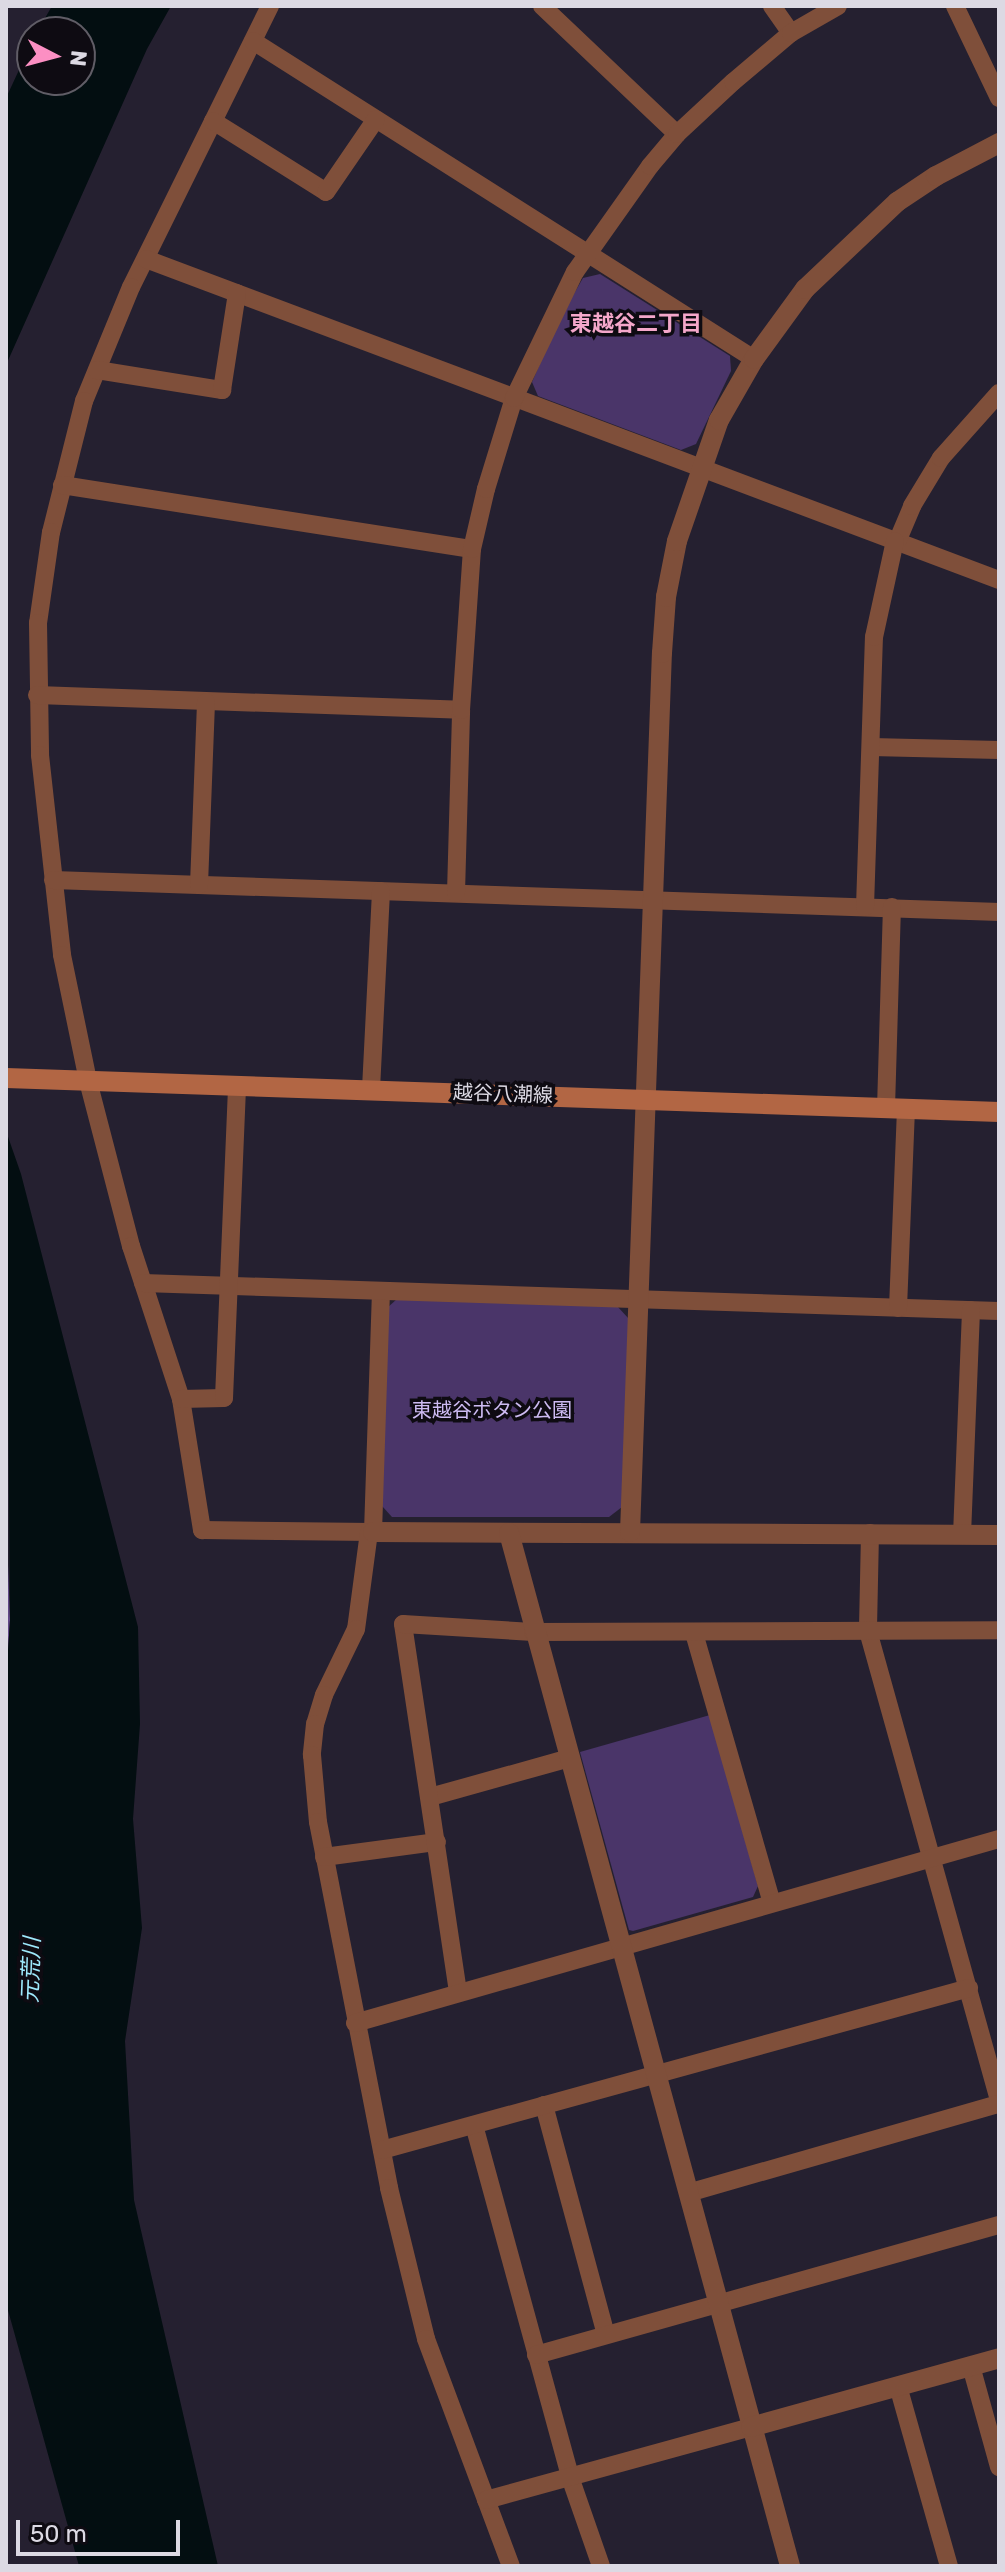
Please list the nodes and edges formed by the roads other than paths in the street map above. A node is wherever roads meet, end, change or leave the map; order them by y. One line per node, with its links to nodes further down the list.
1 (270, 6): 7 (street)
2 (542, 6): 11 (street)
3 (772, 6): 6 (street)
4 (838, 6): 6 (street)
5 (955, 6): 8 (street)
6 (791, 33): 11 (street)
7 (253, 41): 9 (street); 10 (street)
8 (999, 98)
9 (376, 119): 10 (street); 13 (street)
10 (213, 121): 14 (street)
11 (677, 134): 13 (street)
12 (999, 143): 16 (street)
13 (587, 253): 16 (street); 19 (street)
14 (146, 259): 15 (street); 17 (street)
15 (237, 293): 17 (street); 19 (street)
16 (754, 359): 20 (street)
17 (97, 370): 21 (street)
18 (999, 393): 22 (street)
19 (514, 398): 20 (street); 23 (street)
20 (700, 468): 22 (street); 34 (street)
21 (62, 485): 23 (street); 25 (street)
22 (896, 542): 24 (street); 28 (street)
23 (472, 549): 27 (street)
24 (999, 580)
25 (37, 695): 26 (street); 30 (street)
26 (206, 702): 27 (street); 31 (street)
27 (461, 710): 33 (street)
28 (871, 747): 29 (street); 35 (street)
29 (999, 750)
30 (53, 880): 31 (street); 39 (street)
31 (199, 885): 32 (street)
32 (381, 891): 33 (street); 41 (street)
33 (456, 893): 34 (street)
34 (653, 901): 35 (street); 42 (street)
35 (865, 907): 36 (street)
36 (892, 907): 37 (street); 43 (street)
37 (999, 912)
38 (6, 1078): 39 (main road, 越谷八潮線)
39 (88, 1081): 40 (main road, 越谷八潮線); 45 (street)
40 (237, 1085): 41 (main road, 越谷八潮線); 46 (street)
41 (371, 1089): 42 (main road, 越谷八潮線)
42 (646, 1099): 43 (main road, 越谷八潮線); 48 (street)
43 (896, 1108): 44 (main road, 越谷八潮線); 49 (street)
44 (999, 1112)
45 (143, 1283): 46 (street); 52 (street)
46 (230, 1286): 47 (street); 52 (street)
47 (381, 1291): 48 (street); 53 (street)
48 (639, 1300): 49 (street); 54 (street)
49 (898, 1308): 50 (street)
50 (971, 1310): 51 (street); 57 (street)
51 (999, 1311)
52 (181, 1399): 53 (street)
53 (371, 1532): 55 (street); 67 (street)
54 (630, 1532): 55 (street); 56 (street)
55 (509, 1533): 61 (street)
56 (870, 1533): 57 (street); 60 (street)
57 (962, 1535): 58 (street)
58 (999, 1535)
59 (999, 1630): 60 (street)
60 (868, 1631): 62 (street); 68 (street)
61 (533, 1632): 62 (street); 63 (street); 64 (street)
62 (694, 1633): 69 (street)
63 (570, 1758): 64 (street); 70 (street)
64 (430, 1797): 66 (street)
65 (999, 1839): 68 (street)
66 (437, 1842): 67 (street); 72 (street)
67 (324, 1857): 73 (street)
68 (931, 1858): 69 (street); 71 (street)
69 (772, 1903): 70 (street)
70 (621, 1946): 72 (street); 74 (street)
71 (969, 1988): 74 (street); 75 (street)
72 (458, 1992): 73 (street)
73 (355, 2023): 78 (street)
74 (655, 2075): 76 (street); 79 (street)
75 (999, 2101): 79 (street)
76 (544, 2105): 77 (street); 82 (street)
77 (474, 2125): 78 (street); 83 (street)
78 (382, 2150): 90 (street)
79 (688, 2193): 81 (street)
80 (999, 2225): 81 (street)
81 (718, 2303): 82 (street); 87 (street)
82 (606, 2334): 83 (street)
83 (536, 2355): 89 (street)
84 (999, 2358): 85 (street)
85 (971, 2366): 86 (street); 88 (street)
86 (898, 2386): 87 (street); 94 (street)
87 (751, 2427): 89 (street); 93 (street)
88 (999, 2467)
89 (570, 2477): 90 (street); 92 (street)
90 (486, 2500): 91 (street)
91 (511, 2566)
92 (601, 2566)
93 (790, 2566)
94 (949, 2566)

